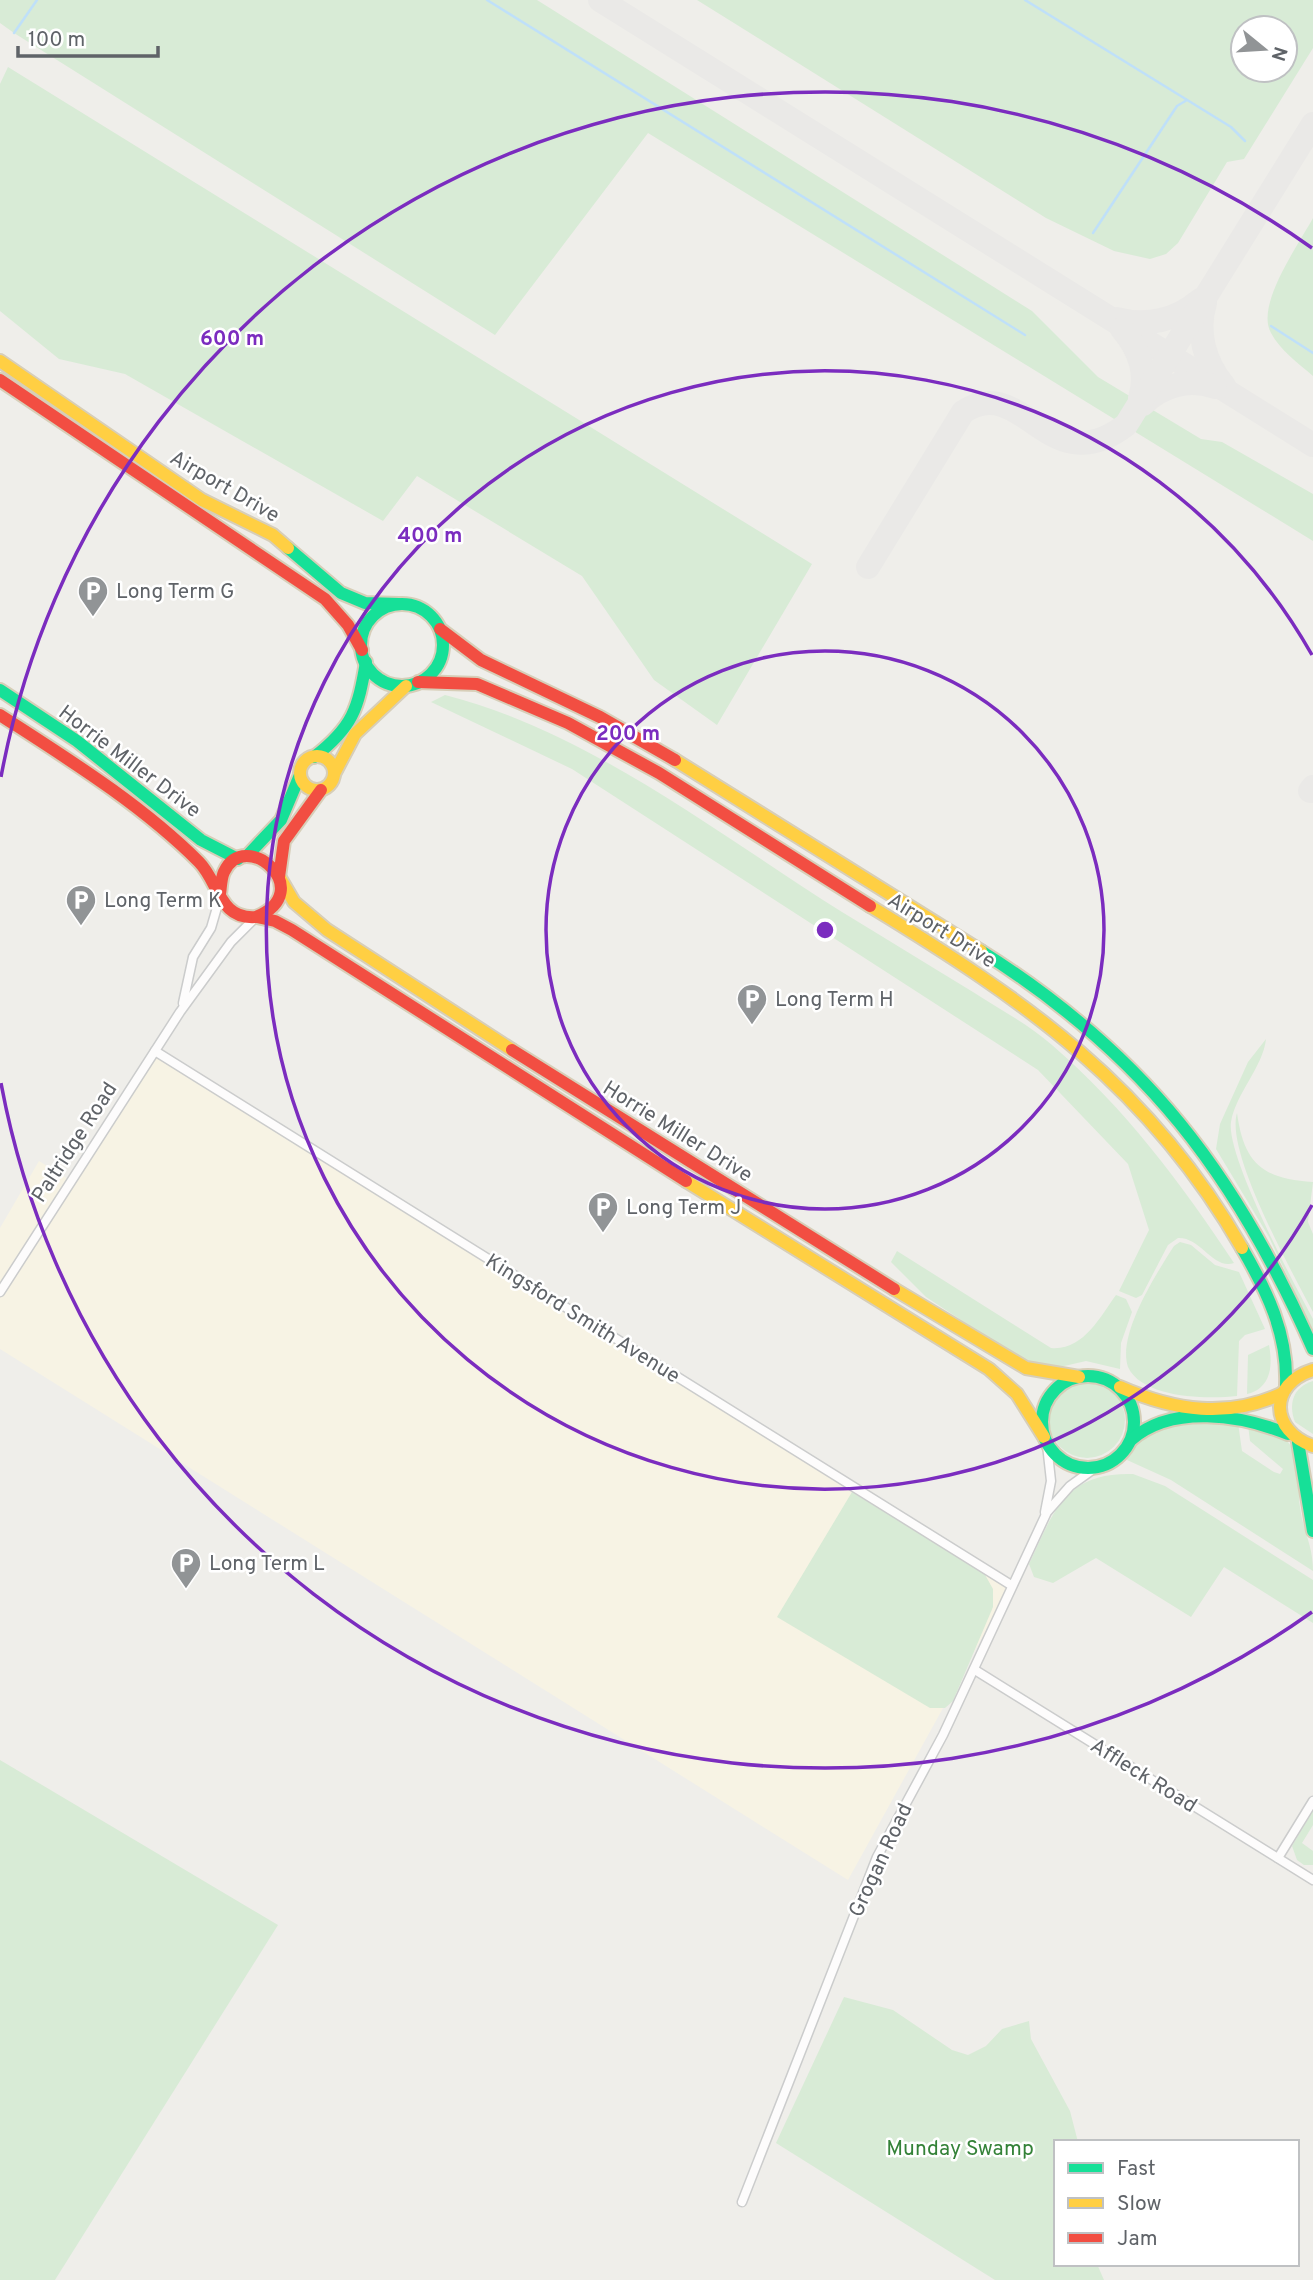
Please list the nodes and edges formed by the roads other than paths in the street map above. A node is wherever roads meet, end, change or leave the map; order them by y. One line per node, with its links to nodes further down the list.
1 (0, 360): 3 (main road, Airport Drive)
2 (0, 380): 5 (main road, Airport Drive)
3 (399, 604): 4 (main road); 5 (main road)
4 (440, 629): 6 (main road); 20 (main road, Airport Drive)
5 (364, 656): 6 (main road); 9 (main road)
6 (412, 684): 10 (main road); 24 (main road, Airport Drive)
7 (0, 690): 13 (main road, Horrie Miller Drive)
8 (0, 715): 15 (main road, Horrie Miller Drive)
9 (314, 757): 10 (main road); 11 (main road)
10 (334, 774): 12 (main road)
11 (300, 775): 12 (main road); 13 (main road)
12 (321, 790): 14 (main road)
13 (242, 857): 14 (main road); 15 (main road)
14 (280, 878): 16 (main road); 22 (main road, Horrie Miller Drive)
15 (220, 895): 16 (main road); 17 (street, Paltridge Road)
16 (256, 917): 17 (street, Paltridge Road); 27 (main road, Horrie Miller Drive)
17 (180, 1012): 18 (street, Paltridge Road)
18 (155, 1051): 19 (street, Paltridge Road); 32 (street, Kingsford Smith Avenue)
19 (0, 1292)
20 (1313, 1349)
21 (1313, 1370): 24 (main road)
22 (1079, 1377): 23 (main road); 27 (main road)
23 (1114, 1384): 24 (main road); 26 (main road)
24 (1284, 1389): 25 (main road, Airport Drive)
25 (1293, 1438): 26 (main road); 28 (main road); 31 (main road)
26 (1130, 1440): 29 (main road)
27 (1046, 1441): 29 (main road); 30 (street, Grogan Road)
28 (1313, 1446)
29 (1096, 1468): 30 (street, Grogan Road)
30 (1039, 1528): 32 (street, Grogan Road)
31 (1313, 1531)
32 (1011, 1585): 33 (street, Grogan Road)
33 (975, 1670): 35 (street, Affleck Road); 37 (street, Grogan Road)
34 (1313, 1801): 35 (street)
35 (1278, 1858): 36 (street, Affleck Road)
36 (1313, 1880)
37 (742, 2202)

